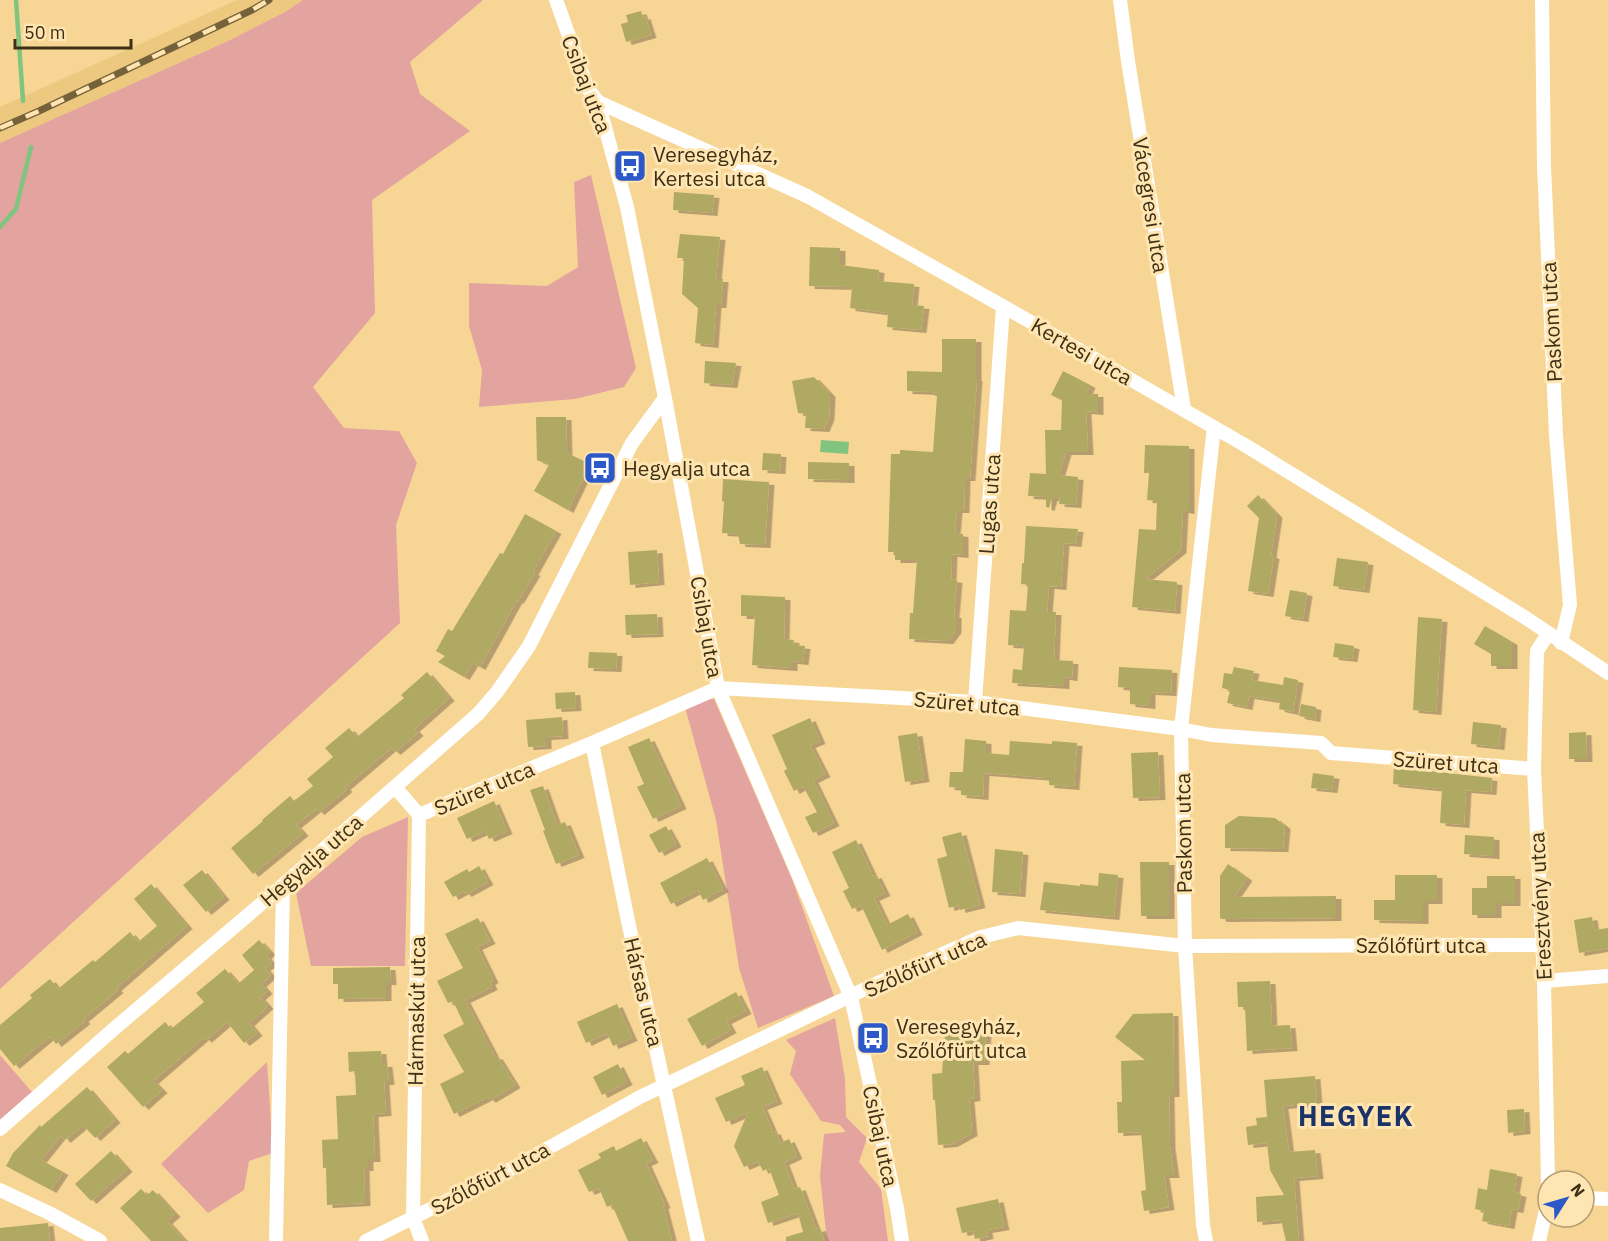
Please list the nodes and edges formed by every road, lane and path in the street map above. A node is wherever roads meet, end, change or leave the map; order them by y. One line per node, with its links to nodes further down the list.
1 (556, 0): 4 (street, Csibaj utca)
2 (1120, 0): 7 (street, Vácegresi utca)
3 (1542, 0): 10 (street, Paskom utca)
4 (598, 102): 5 (street, Kertesi utca); 6 (street, Csibaj utca)
5 (1003, 307): 7 (street, Kertesi utca); 13 (street, Lugas utca)
6 (665, 398): 12 (street, Csibaj utca); 17 (street, Hegyalja utca)
7 (1184, 409): 8 (street, Kertesi utca)
8 (1214, 427): 9 (street, Kertesi utca); 14 (street, Paskom utca)
9 (1548, 634): 10 (street, Kertesi utca); 16 (street, Eresztvény utca)
10 (1561, 643): 11 (street, Kertesi utca)
11 (1608, 673)
12 (718, 688): 13 (street, Szüret utca); 15 (street, Szüret utca); 24 (street, Csibaj utca)
13 (975, 702): 14 (street, Szüret utca)
14 (1181, 729): 16 (street, Szüret utca); 21 (street, Paskom utca)
15 (592, 742): 18 (street, Szüret utca); 25 (street, Hársas utca)
16 (1534, 769): 20 (street, Eresztvény utca)
17 (395, 787): 18 (street); 19 (street, Hegyalja utca)
18 (419, 815): 29 (street, Hármaskút utca)
19 (283, 885): 26 (street, Hegyalja utca); 31 (street)
20 (1542, 945): 21 (street, Szőlőfürt utca); 23 (street, Eresztvény utca)
21 (1185, 946): 24 (street, Szőlőfürt utca); 36 (street, Paskom utca)
22 (1608, 976): 23 (street)
23 (1544, 981): 27 (street, Eresztvény utca)
24 (851, 997): 25 (street, Szőlőfürt utca); 35 (street, Csibaj utca)
25 (664, 1085): 29 (street, Szőlőfürt utca); 34 (street, Hársas utca)
26 (0, 1129)
27 (1548, 1169)
28 (0, 1190): 30 (street)
29 (413, 1218): 32 (street, Szőlőfürt utca); 33 (street, Hármaskút utca)
30 (100, 1241)
31 (276, 1241)
32 (366, 1241)
33 (422, 1241)
34 (698, 1241)
35 (902, 1241)
36 (1206, 1241)

